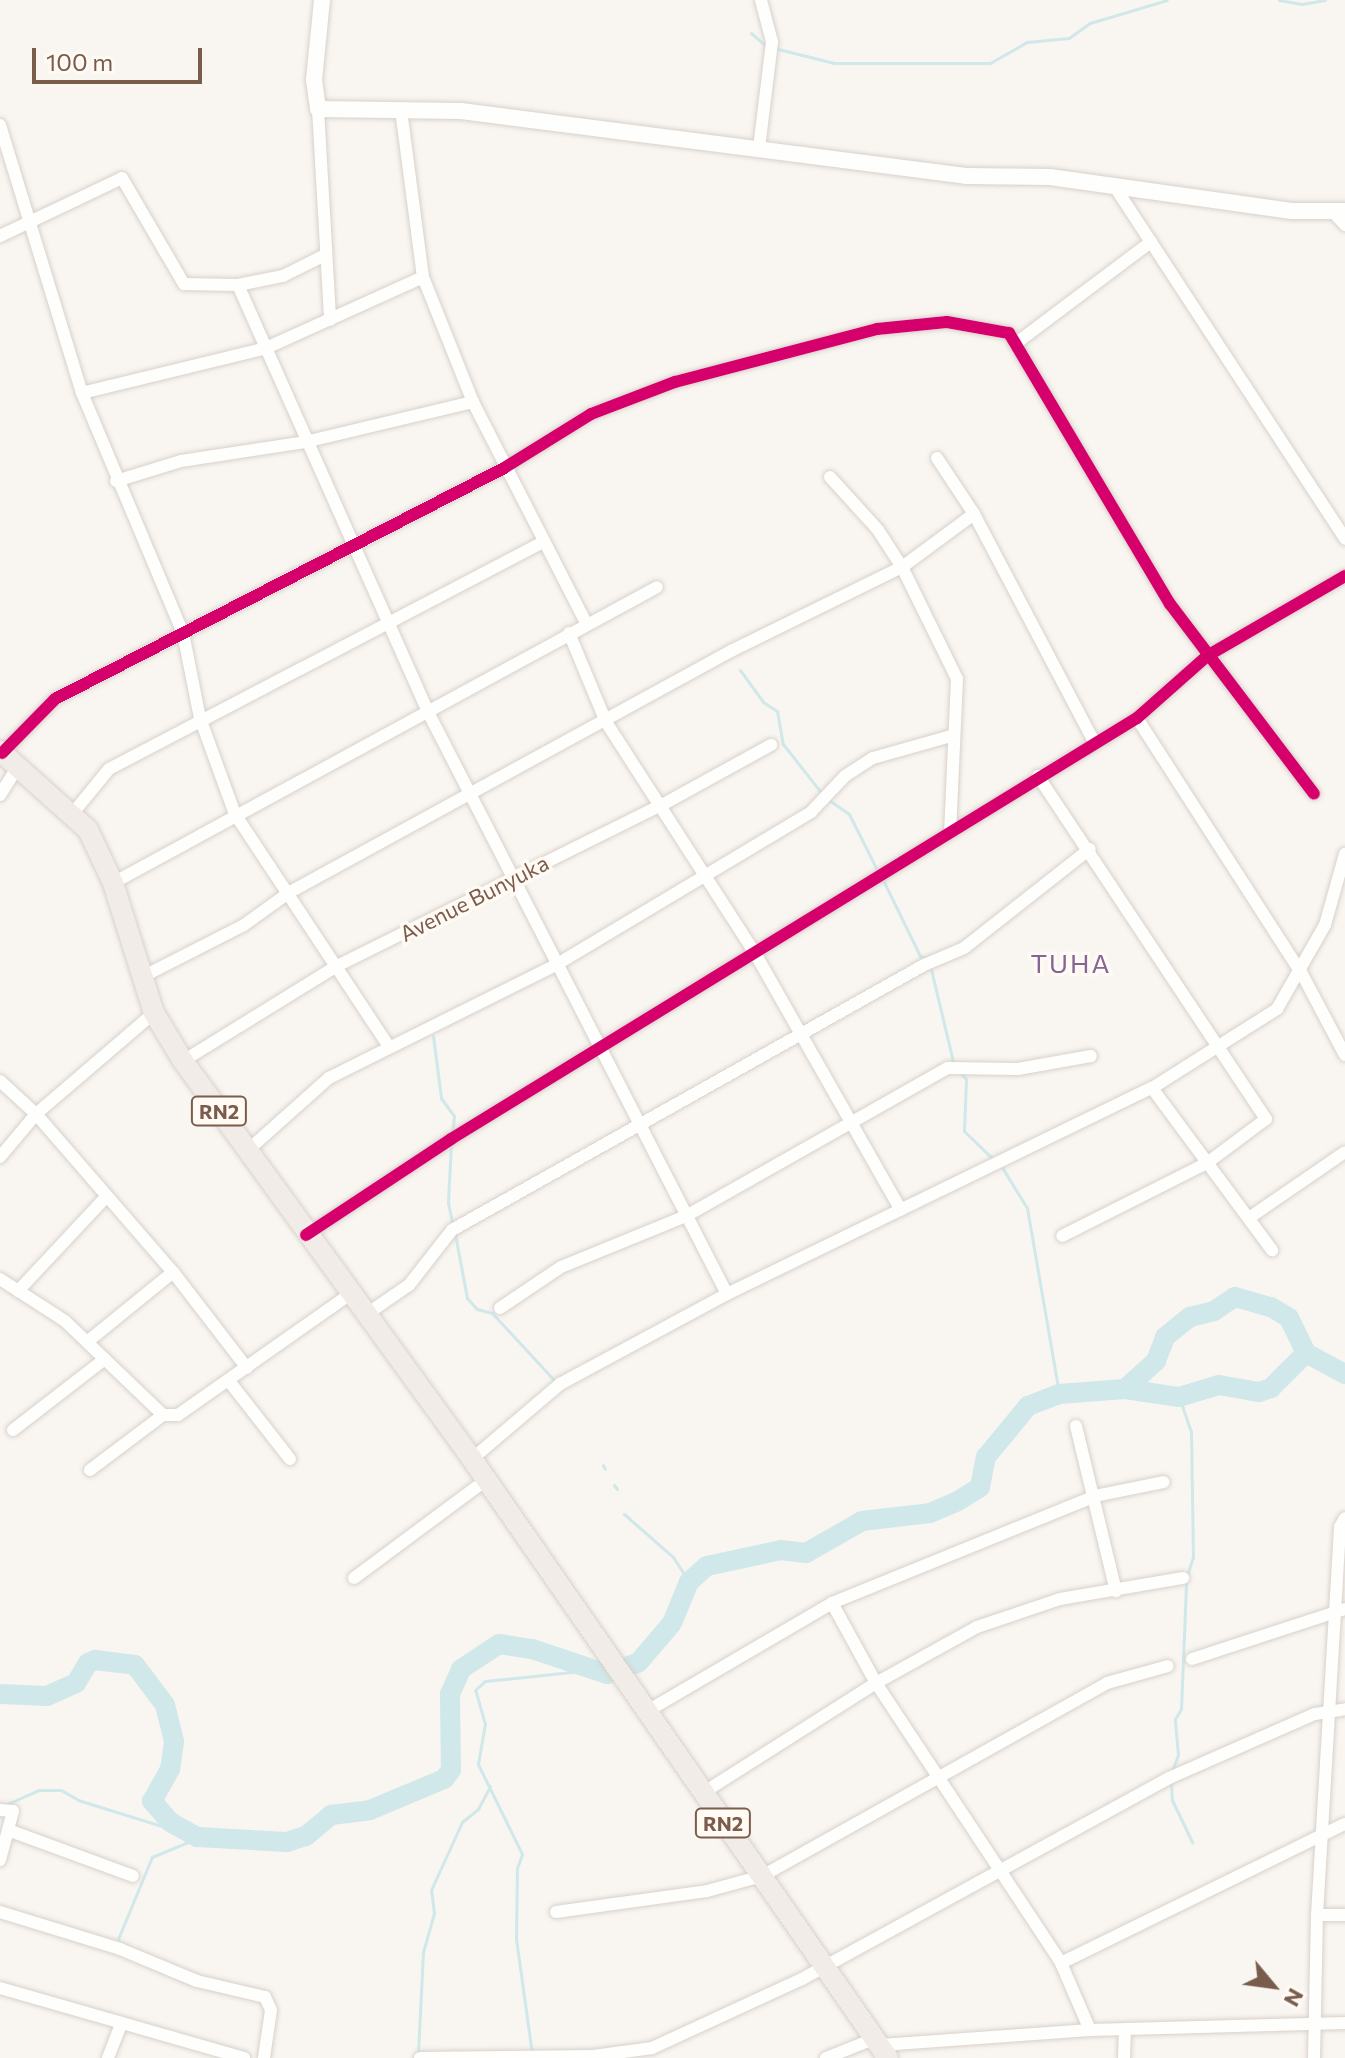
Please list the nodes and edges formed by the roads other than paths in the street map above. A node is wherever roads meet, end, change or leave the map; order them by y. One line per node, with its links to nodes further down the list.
1 (322, 0): 3 (street)
2 (761, 0): 6 (street)
3 (318, 109): 4 (street); 13 (street)
4 (401, 110): 6 (street); 14 (street)
5 (0, 125): 9 (street)
6 (759, 148): 7 (street)
7 (1113, 184): 8 (street); 12 (street)
8 (1339, 211): 10 (street)
9 (28, 224): 11 (street); 15 (street); 19 (street)
10 (1345, 225)
11 (0, 236)
12 (1151, 242): 17 (street); 27 (street)
13 (323, 256): 15 (street); 16 (street)
14 (423, 277): 16 (street); 20 (street)
15 (238, 285): 18 (street)
16 (330, 320): 18 (street)
17 (1015, 344): 23 (street); 37 (street)
18 (266, 348): 19 (street); 21 (street)
19 (82, 393): 25 (street)
20 (473, 402): 21 (street); 23 (street)
21 (305, 442): 25 (street); 29 (street)
22 (937, 458): 26 (street)
23 (504, 468): 28 (street); 29 (street)
24 (830, 477): 30 (street)
25 (116, 481): 35 (street)
26 (974, 514): 30 (street); 43 (street)
27 (1345, 539)
28 (544, 542): 33 (street); 34 (street)
29 (350, 544): 34 (street); 35 (street)
30 (902, 567): 41 (street); 42 (street)
31 (1345, 576): 37 (street)
32 (657, 587): 33 (street)
33 (586, 623): 36 (street)
34 (386, 625): 38 (street); 39 (street)
35 (183, 633): 39 (street); 45 (street)
36 (569, 633): 38 (street); 41 (street)
37 (1207, 656): 40 (street); 49 (street)
38 (428, 712): 48 (street); 53 (street)
39 (200, 718): 52 (street); 53 (street)
40 (1137, 718): 43 (street); 64 (street)
41 (606, 722): 48 (street); 51 (street)
42 (951, 736): 54 (street); 57 (street)
43 (1094, 742): 47 (street)
44 (771, 745): 51 (street, Avenue Bunyuka)
45 (1, 752): 46 (highway, RN2)
46 (19, 765): 50 (street); 52 (highway, RN2)
47 (1038, 776): 54 (street); 55 (street)
48 (472, 794): 58 (street); 60 (street)
49 (1314, 794)
50 (0, 795)
51 (660, 806): 57 (street); 58 (street, Avenue Bunyuka)
52 (73, 813): 59 (highway, RN2)
53 (235, 814): 59 (street); 60 (street)
54 (950, 832): 61 (street)
55 (1090, 849): 67 (street); 69 (street)
56 (1345, 854): 64 (street)
57 (705, 876): 61 (street); 63 (street)
58 (513, 878): 62 (street, Avenue Bunyuka); 63 (street)
59 (113, 883): 65 (highway, RN2)
60 (290, 892): 62 (street); 65 (street)
61 (756, 955): 67 (street); 70 (street)
62 (337, 966): 68 (street); 73 (street, Avenue Bunyuka)
63 (554, 966): 68 (street); 70 (street)
64 (1301, 972): 69 (street); 71 (street)
65 (142, 977): 66 (highway, RN2)
66 (154, 1013): 73 (highway, RN2); 76 (street)
67 (802, 1033): 77 (street); 78 (street)
68 (388, 1045): 79 (street)
69 (1219, 1047): 75 (street); 82 (street)
70 (599, 1051): 78 (street); 87 (street)
71 (1345, 1055)
72 (1091, 1056): 77 (street)
73 (183, 1061): 79 (highway, RN2)
74 (0, 1081): 76 (street)
75 (1152, 1088): 82 (street); 84 (street)
76 (36, 1114): 81 (street); 83 (street)
77 (855, 1124): 84 (street); 85 (street)
78 (639, 1129): 85 (street); 96 (street)
79 (247, 1151): 87 (highway, RN2)
80 (1345, 1152): 86 (street)
81 (0, 1157)
82 (1207, 1163): 86 (street); 88 (street)
83 (107, 1196): 90 (street); 92 (street)
84 (901, 1210): 93 (street)
85 (686, 1216): 93 (street); 95 (street)
86 (1249, 1218): 89 (street)
87 (306, 1235): 94 (highway, RN2)
88 (1062, 1236)
89 (1272, 1250)
90 (173, 1272): 97 (street); 99 (street)
91 (0, 1279): 92 (street)
92 (18, 1291): 97 (street)
93 (727, 1294): 105 (street)
94 (349, 1295): 96 (highway, RN2); 99 (street)
95 (500, 1308)
96 (364, 1316): 105 (highway, RN2)
97 (87, 1342): 98 (street)
98 (105, 1359): 101 (street); 103 (street)
99 (247, 1368): 100 (street)
100 (229, 1381): 101 (street); 104 (street)
101 (163, 1415): 106 (street)
102 (1076, 1426): 109 (street)
103 (13, 1430)
104 (290, 1459)
105 (472, 1459): 107 (highway, RN2)
106 (90, 1470)
107 (486, 1480): 111 (street); 121 (highway, RN2)
108 (1164, 1482): 109 (street)
109 (1095, 1496): 113 (street); 114 (street)
110 (1345, 1518): 115 (street)
111 (354, 1578)
112 (1183, 1578): 113 (street)
113 (1116, 1591): 118 (street)
114 (832, 1603): 118 (street); 121 (street)
115 (1341, 1610): 116 (street); 120 (street)
116 (1192, 1659)
117 (1168, 1666): 122 (street)
118 (876, 1683): 122 (street); 123 (street)
119 (1345, 1709): 120 (street)
120 (1331, 1711): 127 (street); 129 (street)
121 (644, 1713): 123 (highway, RN2)
122 (938, 1775): 129 (street); 131 (street)
123 (701, 1794): 131 (highway, RN2)
124 (0, 1810): 126 (street)
125 (1345, 1824): 127 (street)
126 (8, 1830): 128 (street); 130 (street)
127 (1324, 1831): 134 (street); 136 (street)
128 (0, 1860)
129 (1001, 1866): 136 (street); 137 (street)
130 (133, 1876)
131 (762, 1876): 133 (street); 137 (highway, RN2)
132 (0, 1912): 148 (street)
133 (556, 1912)
134 (1317, 1915): 135 (street); 139 (street)
135 (1345, 1915)
136 (1061, 1963): 142 (street)
137 (826, 1965): 144 (highway, RN2); 145 (street)
138 (0, 1988): 141 (street)
139 (1316, 2023): 140 (street); 143 (street); 152 (street)
140 (1345, 2023)
141 (120, 2026): 146 (street); 147 (street)
142 (1090, 2030): 143 (street); 144 (street)
143 (1125, 2030): 151 (street)
144 (881, 2047): 150 (street)
145 (534, 2056): 149 (street)
146 (108, 2058)
147 (244, 2058)
148 (264, 2058)
149 (421, 2058)
150 (826, 2058)
151 (1124, 2058)
152 (1314, 2058)

